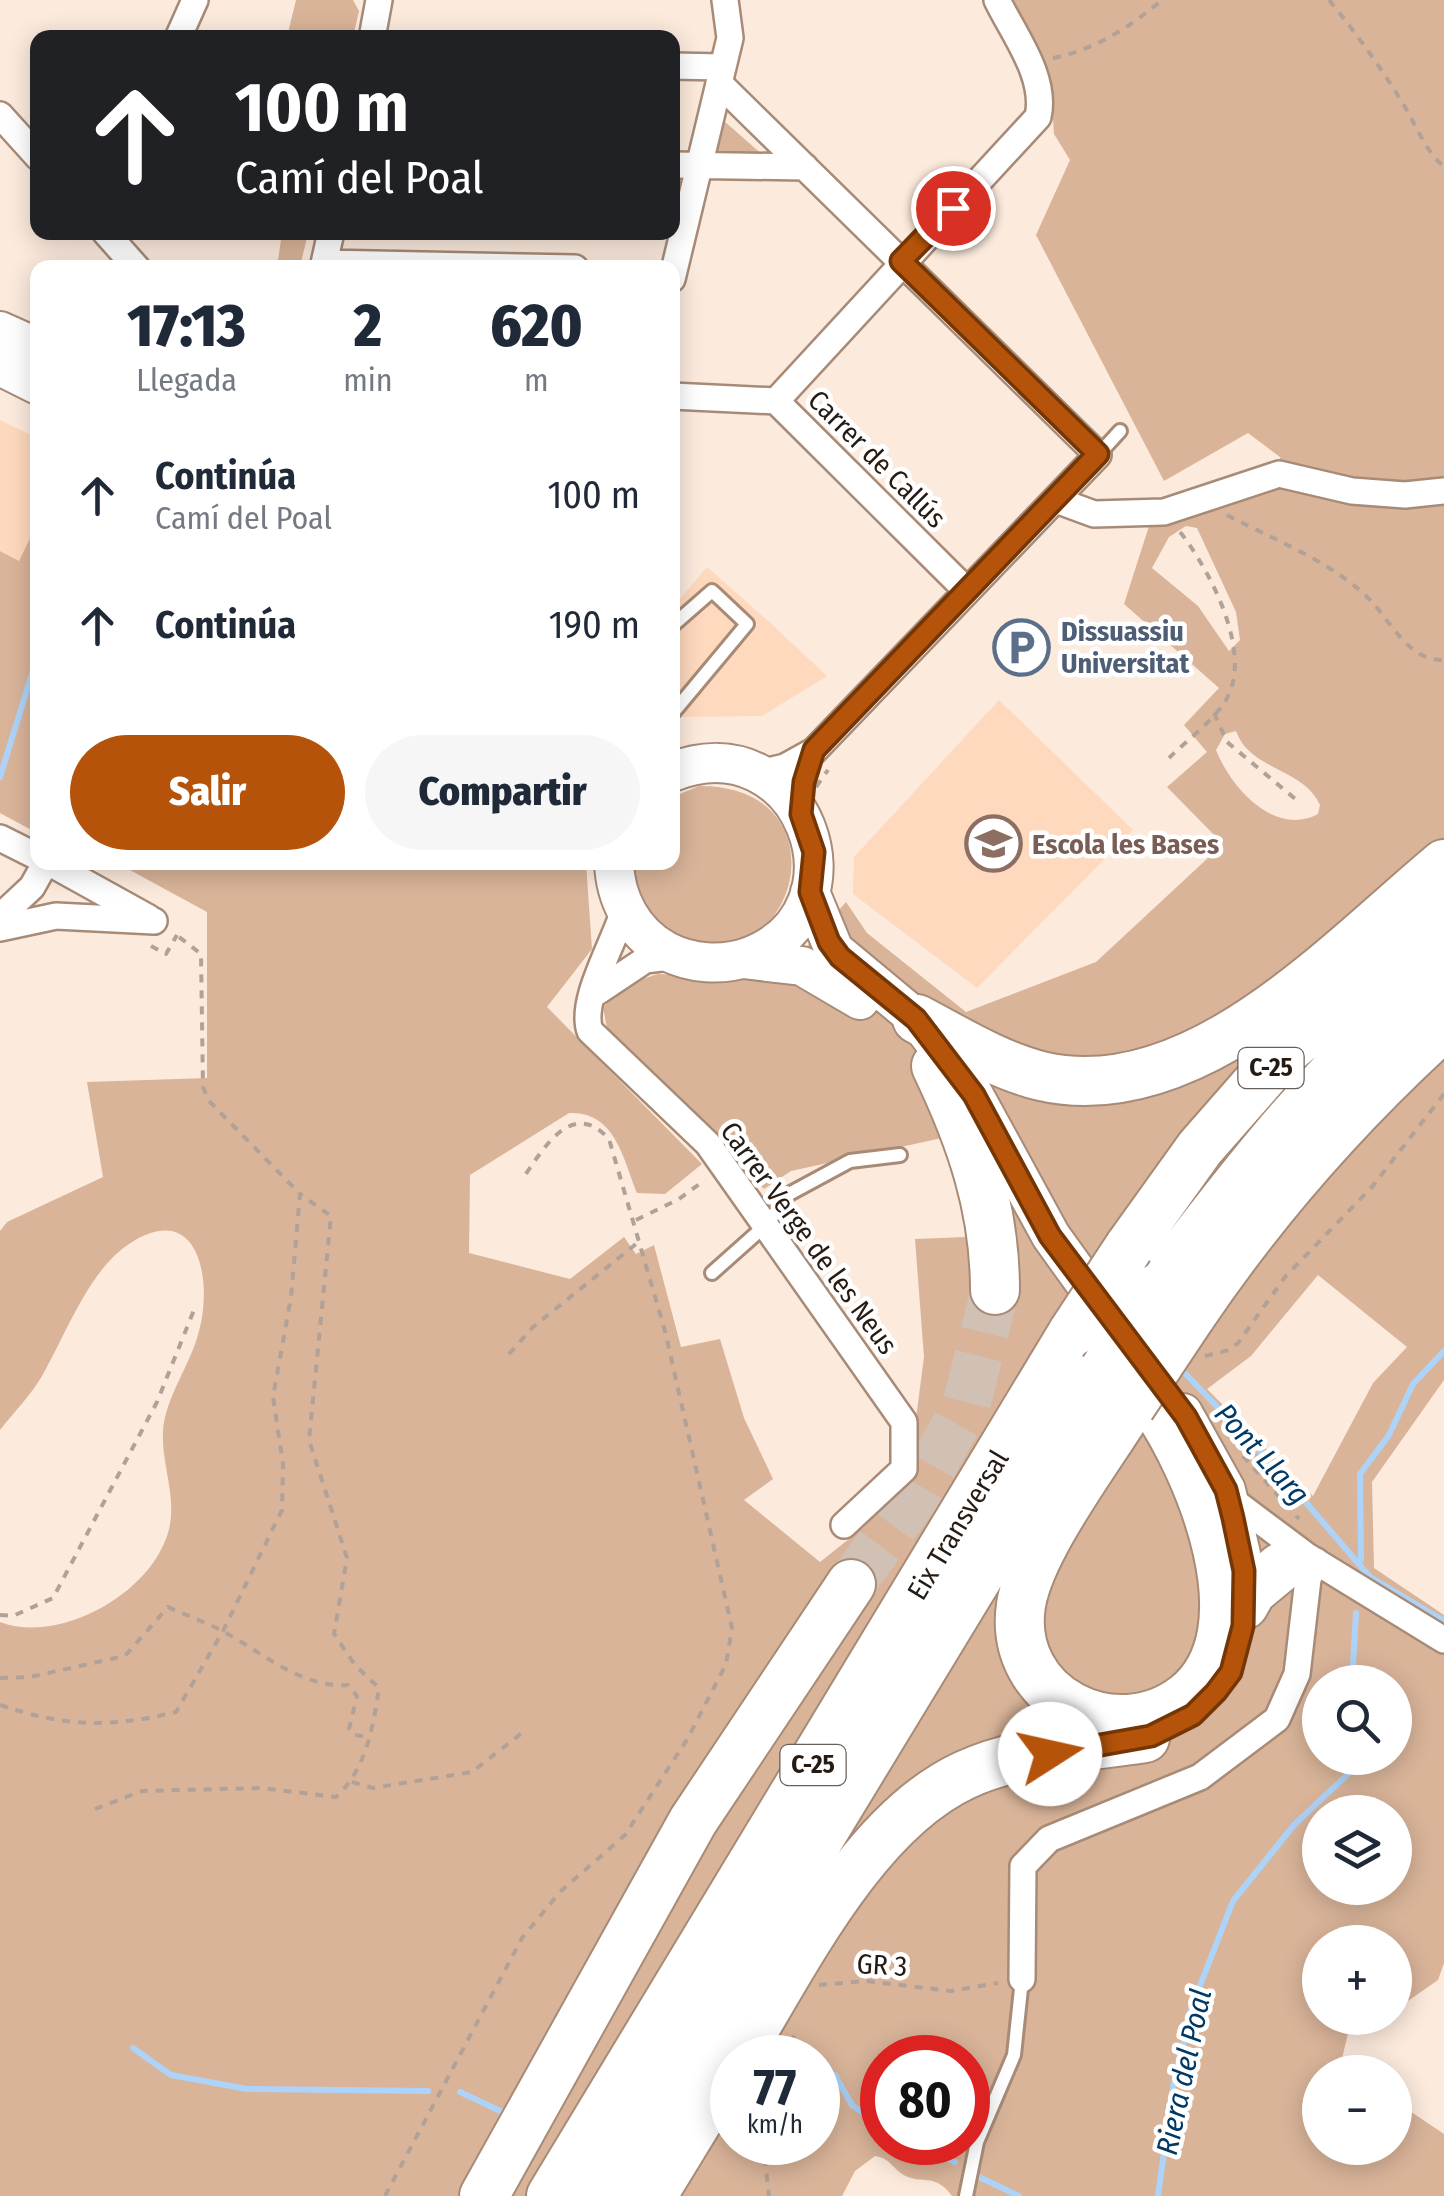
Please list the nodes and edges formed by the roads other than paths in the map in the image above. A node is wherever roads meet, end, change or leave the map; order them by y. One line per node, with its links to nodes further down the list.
1 (195, 0): 5 (street)
2 (379, 0): 6 (street)
3 (725, 0): 8 (street)
4 (997, 0): 16 (street)
5 (182, 30)
6 (373, 30)
7 (680, 67): 8 (street)
8 (721, 75): 11 (street); 12 (street)
9 (0, 116): 10 (street)
10 (30, 148)
11 (685, 165): 12 (street); 13 (street)
12 (805, 167): 16 (street)
13 (680, 210)
14 (112, 240): 15 (street)
15 (129, 260)
16 (901, 261): 22 (street); 24 (street)
17 (0, 331): 18 (street)
18 (30, 344)
19 (0, 366): 20 (street)
20 (30, 381)
21 (680, 396): 22 (street, Carrer de Callús)
22 (776, 401): 27 (street, Carrer de Callús)
23 (1120, 431): 24 (lane)
24 (1098, 454): 26 (street)
25 (1444, 491): 26 (street)
26 (1056, 500): 27 (street)
27 (966, 591): 30 (street)
28 (680, 619): 29 (lane)
29 (680, 704)
30 (814, 750): 32 (street); 33 (street)
31 (680, 767): 32 (street)
32 (759, 773): 33 (street)
33 (801, 814): 40 (street)
34 (0, 838): 35 (street)
35 (30, 853)
36 (1444, 864): 49 (highway)
37 (42, 870): 42 (street)
38 (62, 870): 44 (street)
39 (616, 870): 41 (street)
40 (810, 892): 46 (street); 49 (street)
41 (624, 908): 45 (street); 48 (street)
42 (0, 917)
43 (1444, 918): 67 (highway, Eix Transversal / C-25, bridge)
44 (0, 928)
45 (678, 956): 46 (street); 48 (street)
46 (743, 958): 51 (street)
47 (1444, 973): 56 (highway, Eix Transversal / C-25)
48 (590, 997): 53 (street, Carrer Verge de les Neus)
49 (916, 1019): 58 (street)
50 (1444, 1026): 56 (highway)
51 (936, 1066): 55 (highway); 57 (street)
52 (900, 1155): 53 (lane)
53 (767, 1224): 54 (lane); 59 (street, Carrer Verge de les Neus)
54 (712, 1273)
55 (996, 1290)
56 (1174, 1302): 57 (highway, Eix Transversal / C-25, bridge)
57 (1129, 1393): 57 (highway); 60 (street); 68 (highway, Eix Transversal / C-25)
58 (1227, 1496): 60 (street); 60 (street)
59 (844, 1525)
60 (1286, 1560): 62 (street); 63 (street); 64 (highway)
61 (851, 1584): 66 (highway)
62 (1444, 1640)
63 (1022, 1979): 70 (lane)
64 (752, 2035)
65 (710, 2102): 69 (highway)
66 (484, 2196)
67 (551, 2196)
68 (602, 2196)
69 (652, 2196)
70 (966, 2196)

